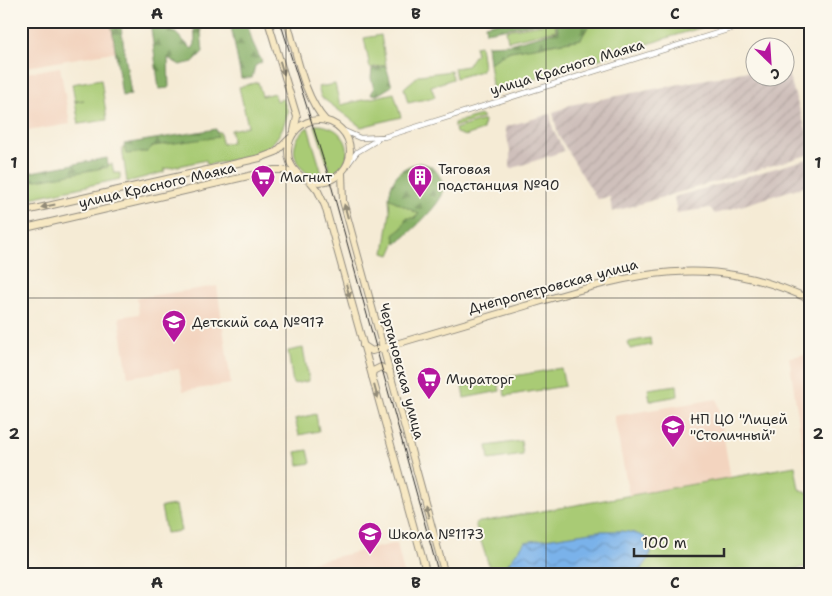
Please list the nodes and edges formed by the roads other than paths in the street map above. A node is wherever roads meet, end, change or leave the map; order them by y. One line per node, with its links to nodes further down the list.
1 (268, 21): 6 (main road, one-way to 6)
2 (287, 21): 4 (main road)
3 (756, 21): 7 (street, улица Красного Маяка)
4 (326, 121): 5 (main road); 6 (main road)
5 (342, 130): 7 (street, улица Красного Маяка); 9 (main road)
6 (294, 132): 8 (main road)
7 (384, 137): 9 (street, улица Красного Маяка)
8 (289, 138): 11 (main road); 13 (main road, улица Красного Маяка, one-way to 13)
9 (348, 164): 10 (main road)
10 (342, 173): 12 (main road); 17 (main road, Чертановская улица, one-way to 10)
11 (299, 175): 12 (main road); 14 (main road, улица Красного Маяка)
12 (310, 181): 16 (main road, one-way to 16)
13 (21, 212)
14 (21, 229)
15 (811, 300): 17 (main road, Днепропетровская улица)
16 (363, 345): 17 (main road, Днепропетровская улица); 19 (main road)
17 (383, 347): 18 (main road, Чертановская улица)
18 (390, 372): 19 (main road); 21 (main road, Чертановская улица, one-way to 18)
19 (372, 376): 20 (main road, one-way to 20)
20 (427, 575)
21 (445, 575)

